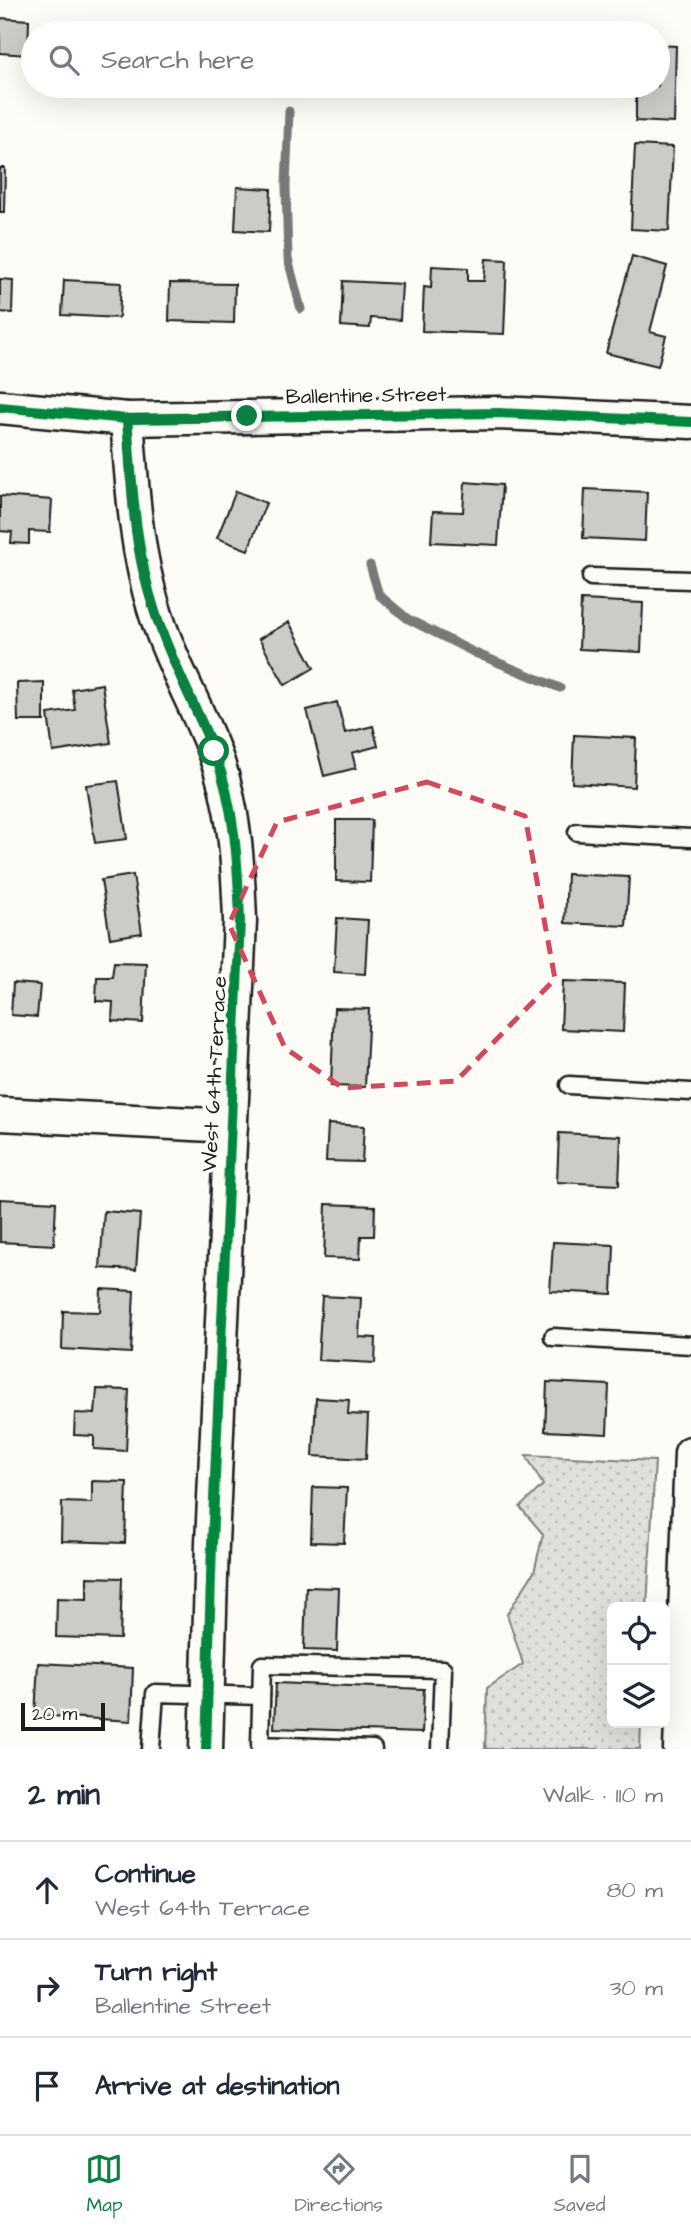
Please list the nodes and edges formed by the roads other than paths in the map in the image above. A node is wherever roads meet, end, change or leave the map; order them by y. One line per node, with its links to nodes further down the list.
1 (0, 407): 2 (street, Ballentine Street)
2 (127, 419): 3 (street, Ballentine Street); 11 (street, West 64th Terrace)
3 (691, 422)
4 (591, 577): 5 (lane)
5 (691, 580)
6 (577, 832): 7 (lane)
7 (691, 838)
8 (569, 1085): 9 (lane)
9 (691, 1092)
10 (0, 1114): 11 (street)
11 (231, 1126): 18 (street, West 64th Terrace)
12 (553, 1337): 13 (lane)
13 (691, 1345)
14 (691, 1453): 15 (street)
15 (690, 1523): 16 (street)
16 (688, 1606): 17 (street)
17 (687, 1659): 24 (street)
18 (207, 1696): 19 (lane); 20 (lane); 21 (street, West 64th Terrace)
19 (261, 1696): 22 (lane); 23 (lane)
20 (151, 1749)
21 (206, 1749)
22 (373, 1749)
23 (440, 1749)
24 (680, 1749)

